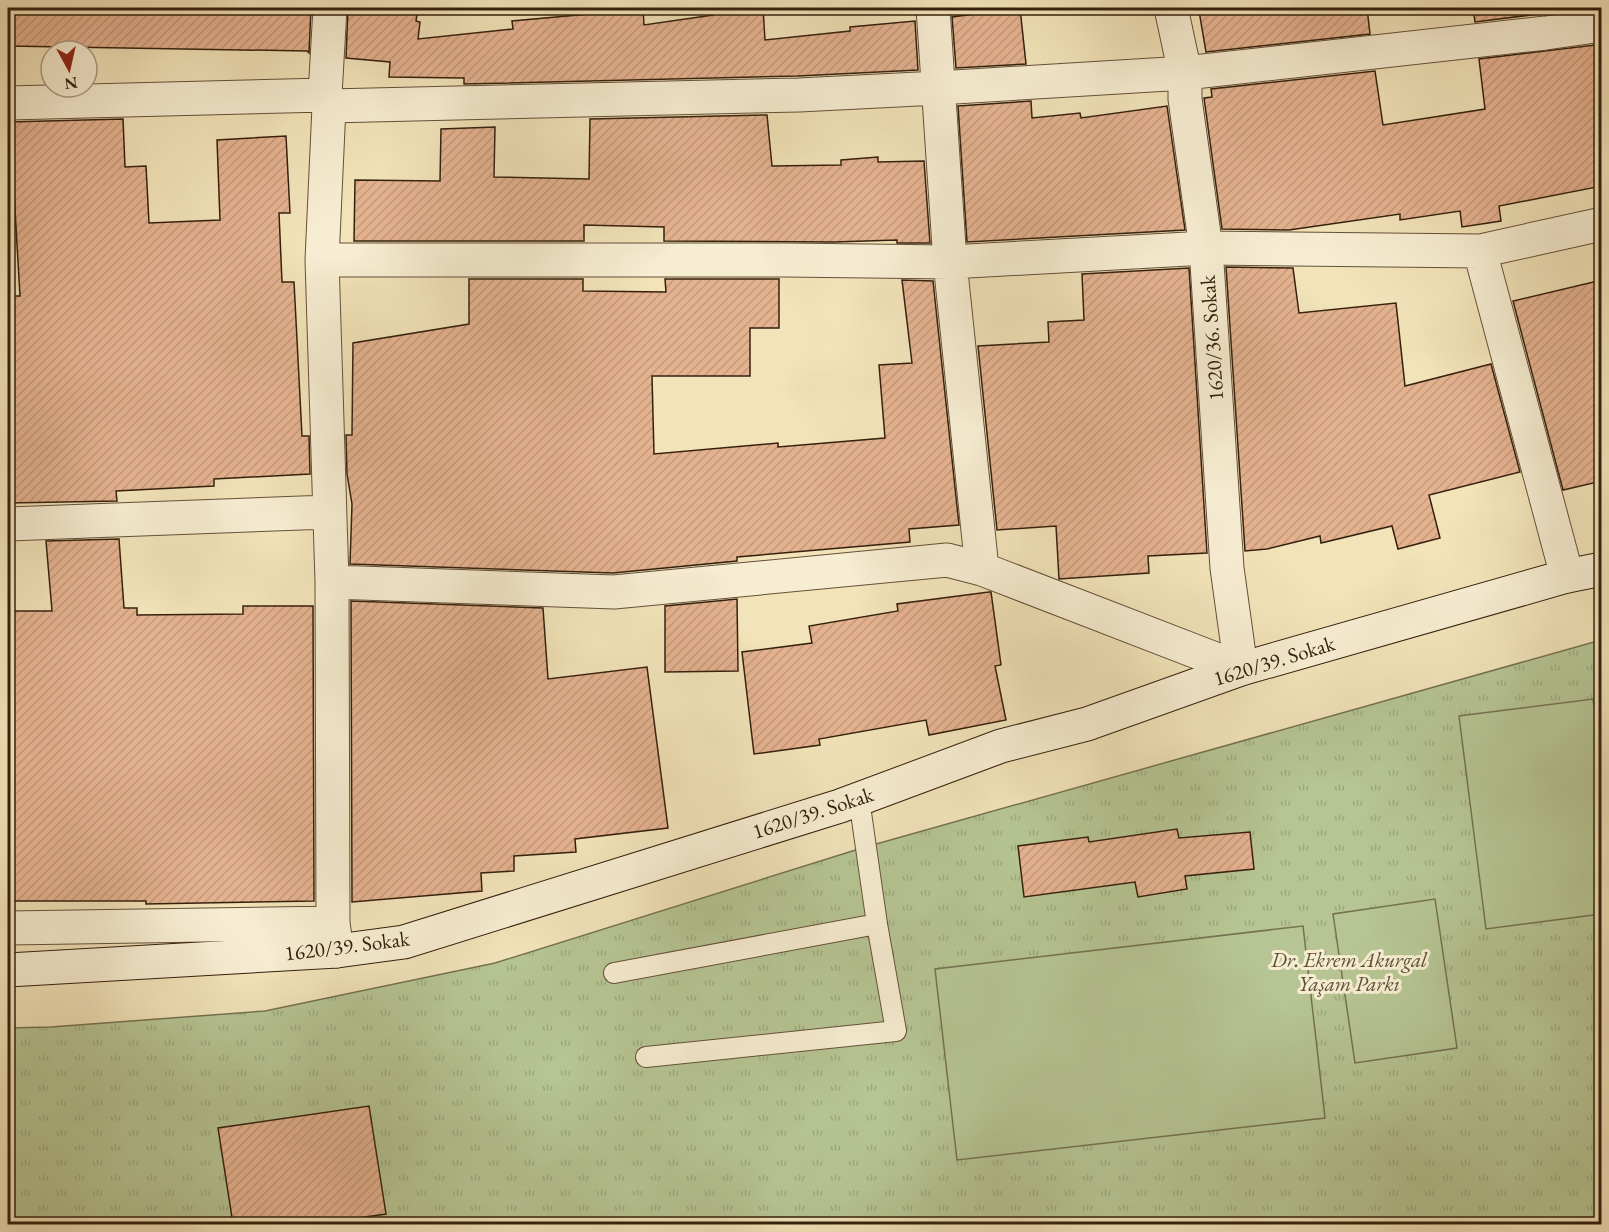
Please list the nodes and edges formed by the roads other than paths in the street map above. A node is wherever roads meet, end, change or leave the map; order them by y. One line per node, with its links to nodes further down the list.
1 (330, 8): 7 (street)
2 (933, 8): 6 (street)
3 (1171, 8): 5 (street, 1620/36. Sokak)
4 (1602, 25): 5 (street)
5 (1185, 73): 6 (street); 10 (street, 1620/36. Sokak)
6 (938, 88): 7 (street); 13 (street)
7 (327, 100): 8 (street); 12 (street)
8 (8, 103)
9 (1602, 225): 11 (street)
10 (1206, 248): 11 (street); 13 (street); 20 (street, 1620/36. Sokak)
11 (1480, 251): 18 (street)
12 (322, 260): 13 (street); 14 (street)
13 (950, 262): 16 (street)
14 (328, 512): 15 (street); 19 (street)
15 (8, 524)
16 (982, 569): 19 (street); 20 (street)
17 (1602, 569): 18 (street, 1620/39. Sokak)
18 (1567, 576): 20 (street, 1620/39. Sokak)
19 (332, 582): 24 (street)
20 (1241, 669): 21 (street, 1620/39. Sokak)
21 (859, 799): 22 (lane); 24 (street, 1620/39. Sokak)
22 (878, 924): 26 (lane); 27 (lane)
23 (8, 928): 24 (street)
24 (335, 937): 25 (street, 1620/39. Sokak)
25 (8, 970)
26 (614, 973)
27 (645, 1056)

